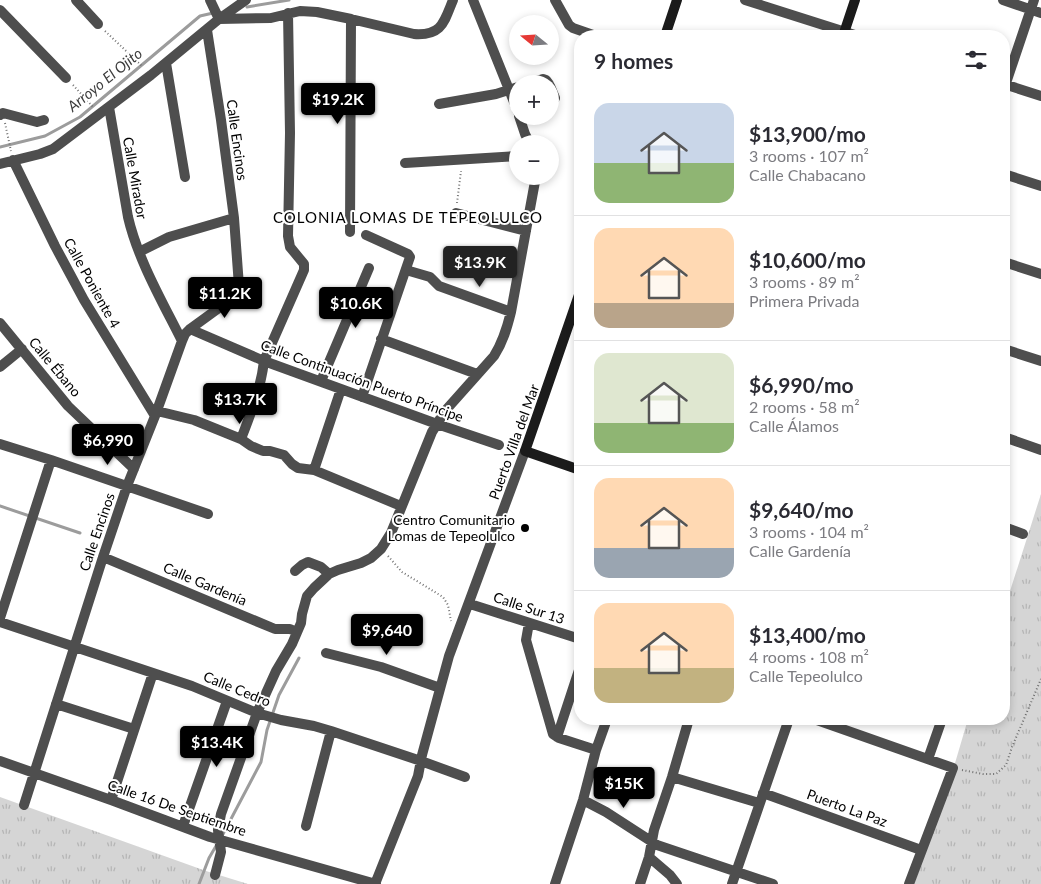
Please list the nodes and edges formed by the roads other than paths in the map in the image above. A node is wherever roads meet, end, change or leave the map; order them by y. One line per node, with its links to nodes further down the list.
1 (76, 0): 18 (street)
2 (210, 0): 16 (street)
3 (246, 0): 16 (street)
4 (453, 0): 17 (street)
5 (473, 0): 27 (street)
6 (555, 0): 20 (street)
7 (677, 0): 21 (street)
8 (745, 0): 11 (street)
9 (855, 0): 23 (street)
10 (1003, 0): 12 (street)
11 (769, 4): 22 (street)
12 (1032, 5): 15 (street); 25 (street)
13 (0, 10): 26 (street)
14 (288, 13): 16 (street); 17 (street); 61 (street)
15 (1041, 13)
16 (219, 19): 19 (street)
17 (351, 19): 46 (street)
18 (98, 24)
19 (207, 30): 24 (street); 44 (street, Calle Encinos)
20 (580, 30)
21 (667, 30)
22 (834, 30)
23 (845, 30)
24 (166, 63): 32 (street); 40 (street)
25 (1010, 69)
26 (66, 78)
27 (509, 80)
28 (1010, 88): 30 (street)
29 (509, 90): 31 (street)
30 (1041, 96)
31 (439, 104)
32 (109, 107): 36 (street); 48 (street, Calle Mirador)
33 (1, 113): 34 (street)
34 (44, 120)
35 (509, 156): 37 (street)
36 (13, 160): 38 (street); 68 (street, Calle Poniente 4)
37 (404, 163)
38 (0, 164)
39 (1010, 176): 42 (street)
40 (185, 177)
41 (534, 185): 45 (street)
42 (1041, 186)
43 (456, 213): 45 (street)
44 (234, 218): 48 (street); 56 (street, Calle Encinos)
45 (526, 231): 54 (street)
46 (350, 232)
47 (366, 236): 51 (street)
48 (139, 252): 58 (street, Calle Mirador)
49 (1010, 264): 52 (street)
50 (368, 268): 65 (street)
51 (406, 270): 54 (street); 57 (street)
52 (1041, 274)
53 (574, 311): 75 (street, Puerto Villa del Mar)
54 (511, 312): 64 (street)
55 (0, 323): 59 (street, Calle Ébano)
56 (190, 329): 58 (street, Calle Encinos); 61 (street, Calle Continuación Puerto Príncipe)
57 (381, 339): 64 (street); 67 (street)
58 (182, 341): 68 (street, Calle Encinos)
59 (22, 349): 63 (street); 78 (street, Calle Ébano)
60 (1010, 351): 62 (street)
61 (264, 361): 65 (street, Calle Continuación Puerto Príncipe); 70 (street)
62 (1041, 362)
63 (0, 367)
64 (477, 374): 69 (street)
65 (321, 381): 66 (street, Calle Continuación Puerto Príncipe)
66 (341, 389): 67 (street, Calle Continuación Puerto Príncipe); 79 (street)
67 (362, 397): 69 (street, Calle Continuación Puerto Príncipe)
68 (156, 413): 70 (street); 78 (street, Calle Encinos)
69 (437, 424): 73 (street, Calle Continuación Puerto Príncipe); 81 (street)
70 (240, 439): 79 (street)
71 (1010, 439): 74 (street)
72 (0, 444): 76 (street)
73 (499, 445)
74 (1041, 450)
75 (525, 451): 77 (street); 88 (street, Puerto Villa del Mar)
76 (51, 460): 80 (street); 89 (street)
77 (574, 468)
78 (134, 469): 80 (street, Calle Encinos)
79 (314, 470): 81 (street)
80 (127, 486): 82 (street); 85 (street, Calle Encinos)
81 (402, 506): 87 (street)
82 (208, 514)
83 (1010, 529): 84 (street)
84 (1023, 534)
85 (103, 556): 91 (street, Calle Gardenía); 93 (street, Calle Encinos)
86 (296, 571): 87 (street)
87 (329, 574): 91 (street)
88 (470, 604): 90 (street, Calle Sur 13); 97 (street, Puerto Villa del Mar)
89 (0, 620): 93 (street, Calle Cedro)
90 (529, 623): 92 (street, Calle Sur 13); 108 (street)
91 (297, 632): 100 (street)
92 (574, 637)
93 (75, 647): 95 (street, Calle Cedro); 99 (street, Calle Encinos)
94 (326, 654): 97 (street)
95 (153, 673): 98 (street, Calle Cedro); 106 (street)
96 (574, 685): 108 (street)
97 (440, 688): 112 (street, Puerto Villa del Mar)
98 (227, 701): 100 (street, Calle Cedro); 121 (street)
99 (56, 704): 106 (street); 113 (street, Calle Encinos)
100 (257, 713): 107 (street, Calle Cedro); 123 (street)
101 (605, 725): 109 (street)
102 (687, 725): 115 (street)
103 (787, 725): 116 (street)
104 (831, 725): 110 (street)
105 (940, 725): 110 (street)
106 (134, 729): 117 (street)
107 (331, 731): 112 (street, Calle Cedro); 122 (street)
108 (557, 737): 109 (street)
109 (596, 750): 118 (street)
110 (928, 759): 125 (street)
111 (0, 761): 113 (street, Calle 16 De Septiembre)
112 (421, 761): 114 (street, Calle Cedro); 129 (street, Puerto Villa del Mar)
113 (34, 773): 117 (street, Calle 16 De Septiembre); 120 (street, Calle Encinos)
114 (465, 777)
115 (672, 777): 119 (street); 124 (street)
116 (763, 793): 119 (street); 125 (street, Puerto La Paz)
117 (111, 800): 121 (street, Calle 16 De Septiembre)
118 (583, 800): 124 (street); 130 (street)
119 (759, 803): 127 (street)
120 (24, 805)
121 (183, 826): 123 (street, Calle 16 De Septiembre)
122 (306, 826)
123 (219, 840): 128 (street); 129 (street, Calle 16 De Septiembre)
124 (651, 842): 126 (street); 127 (street)
125 (921, 850): 135 (street)
126 (649, 857): 131 (street); 132 (street)
127 (736, 871): 133 (street); 134 (street)
128 (215, 875)
129 (375, 884)
130 (555, 884)
131 (640, 884)
132 (677, 884)
133 (732, 884)
134 (773, 884)
135 (909, 884)

